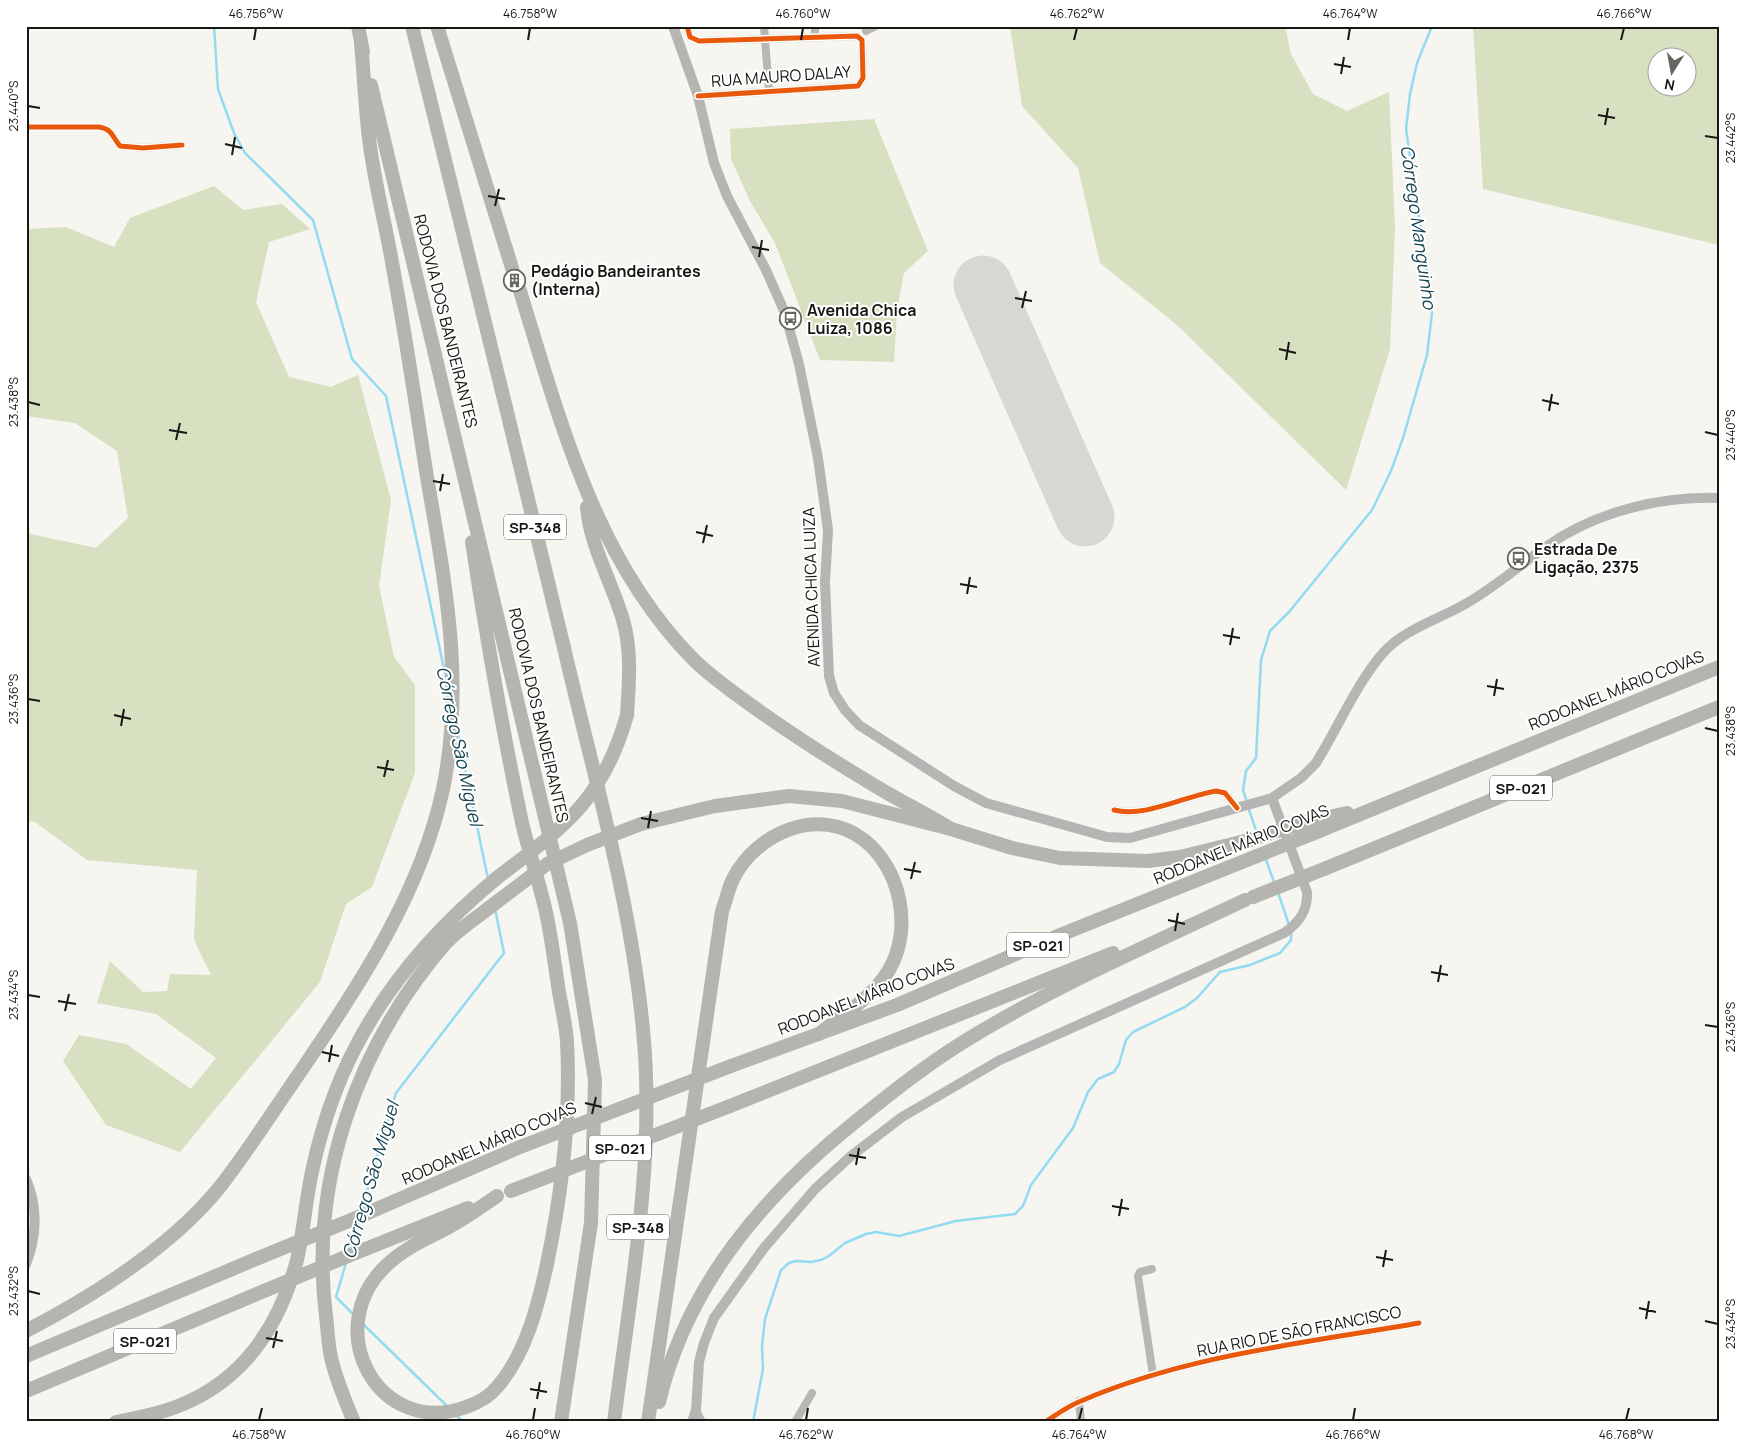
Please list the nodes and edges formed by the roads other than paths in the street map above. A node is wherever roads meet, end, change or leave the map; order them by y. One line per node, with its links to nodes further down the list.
1 (358, 26): 12 (highway, RODOVIA DOS BANDEIRANTES / SP-348)
2 (412, 26): 46 (highway, SP-348)
3 (437, 26): 17 (highway)
4 (673, 26): 14 (main road, AVENIDA CHICA LUIZA)
5 (686, 26): 11 (street)
6 (764, 26): 11 (street)
7 (814, 26): 10 (street)
8 (876, 26): 9 (street)
9 (866, 31)
10 (815, 36): 11 (street); 13 (street, RUA MAURO DALAY)
11 (764, 38): 13 (street)
12 (361, 44): 19 (highway, RODOVIA DOS BANDEIRANTES / SP-348); 36 (highway)
13 (769, 91): 14 (street, RUA MAURO DALAY)
14 (698, 96): 25 (main road, AVENIDA CHICA LUIZA)
15 (26, 128): 16 (street)
16 (182, 146)
17 (512, 268)
18 (520, 291): 20 (highway)
19 (458, 443): 32 (highway); 43 (highway, RODOVIA DOS BANDEIRANTES / SP-348)
20 (586, 490): 28 (highway); 44 (highway, bridge)
21 (1719, 498): 24 (main road, AVENIDA CHICA LUIZA)
22 (1719, 667): 27 (highway, RODOANEL MÁRIO COVAS / SP-021)
23 (1719, 707): 29 (highway, SP-021, bridge)
24 (1272, 798): 25 (main road, AVENIDA CHICA LUIZA); 42 (main road)
25 (1237, 808): 26 (street)
26 (1114, 810)
27 (1310, 828): 28 (highway, bridge); 30 (highway, RODOANEL MÁRIO COVAS / SP-021, bridge)
28 (951, 829): 45 (highway, bridge)
29 (1249, 898): 32 (highway, SP-021, bridge); 48 (highway)
30 (819, 1034): 37 (highway, RODOANEL MÁRIO COVAS / SP-021, bridge); 47 (highway)
31 (26, 1180): 33 (main road)
32 (497, 1196): 39 (highway, SP-021, bridge)
33 (26, 1264)
34 (1152, 1269): 38 (street)
35 (1419, 1323): 38 (street, RUA RIO DE SÃO FRANCISCO)
36 (26, 1331)
37 (26, 1356)
38 (1153, 1374): 41 (street, RUA RIO DE SÃO FRANCISCO)
39 (26, 1391)
40 (812, 1393): 51 (street)
41 (1079, 1401): 52 (street, RUA RIO DE SÃO FRANCISCO); 53 (street)
42 (696, 1410): 49 (main road); 50 (street)
43 (562, 1418)
44 (116, 1422)
45 (354, 1422)
46 (614, 1422)
47 (648, 1422)
48 (654, 1422)
49 (692, 1422)
50 (702, 1422)
51 (795, 1422)
52 (1045, 1422)
53 (1081, 1422)

